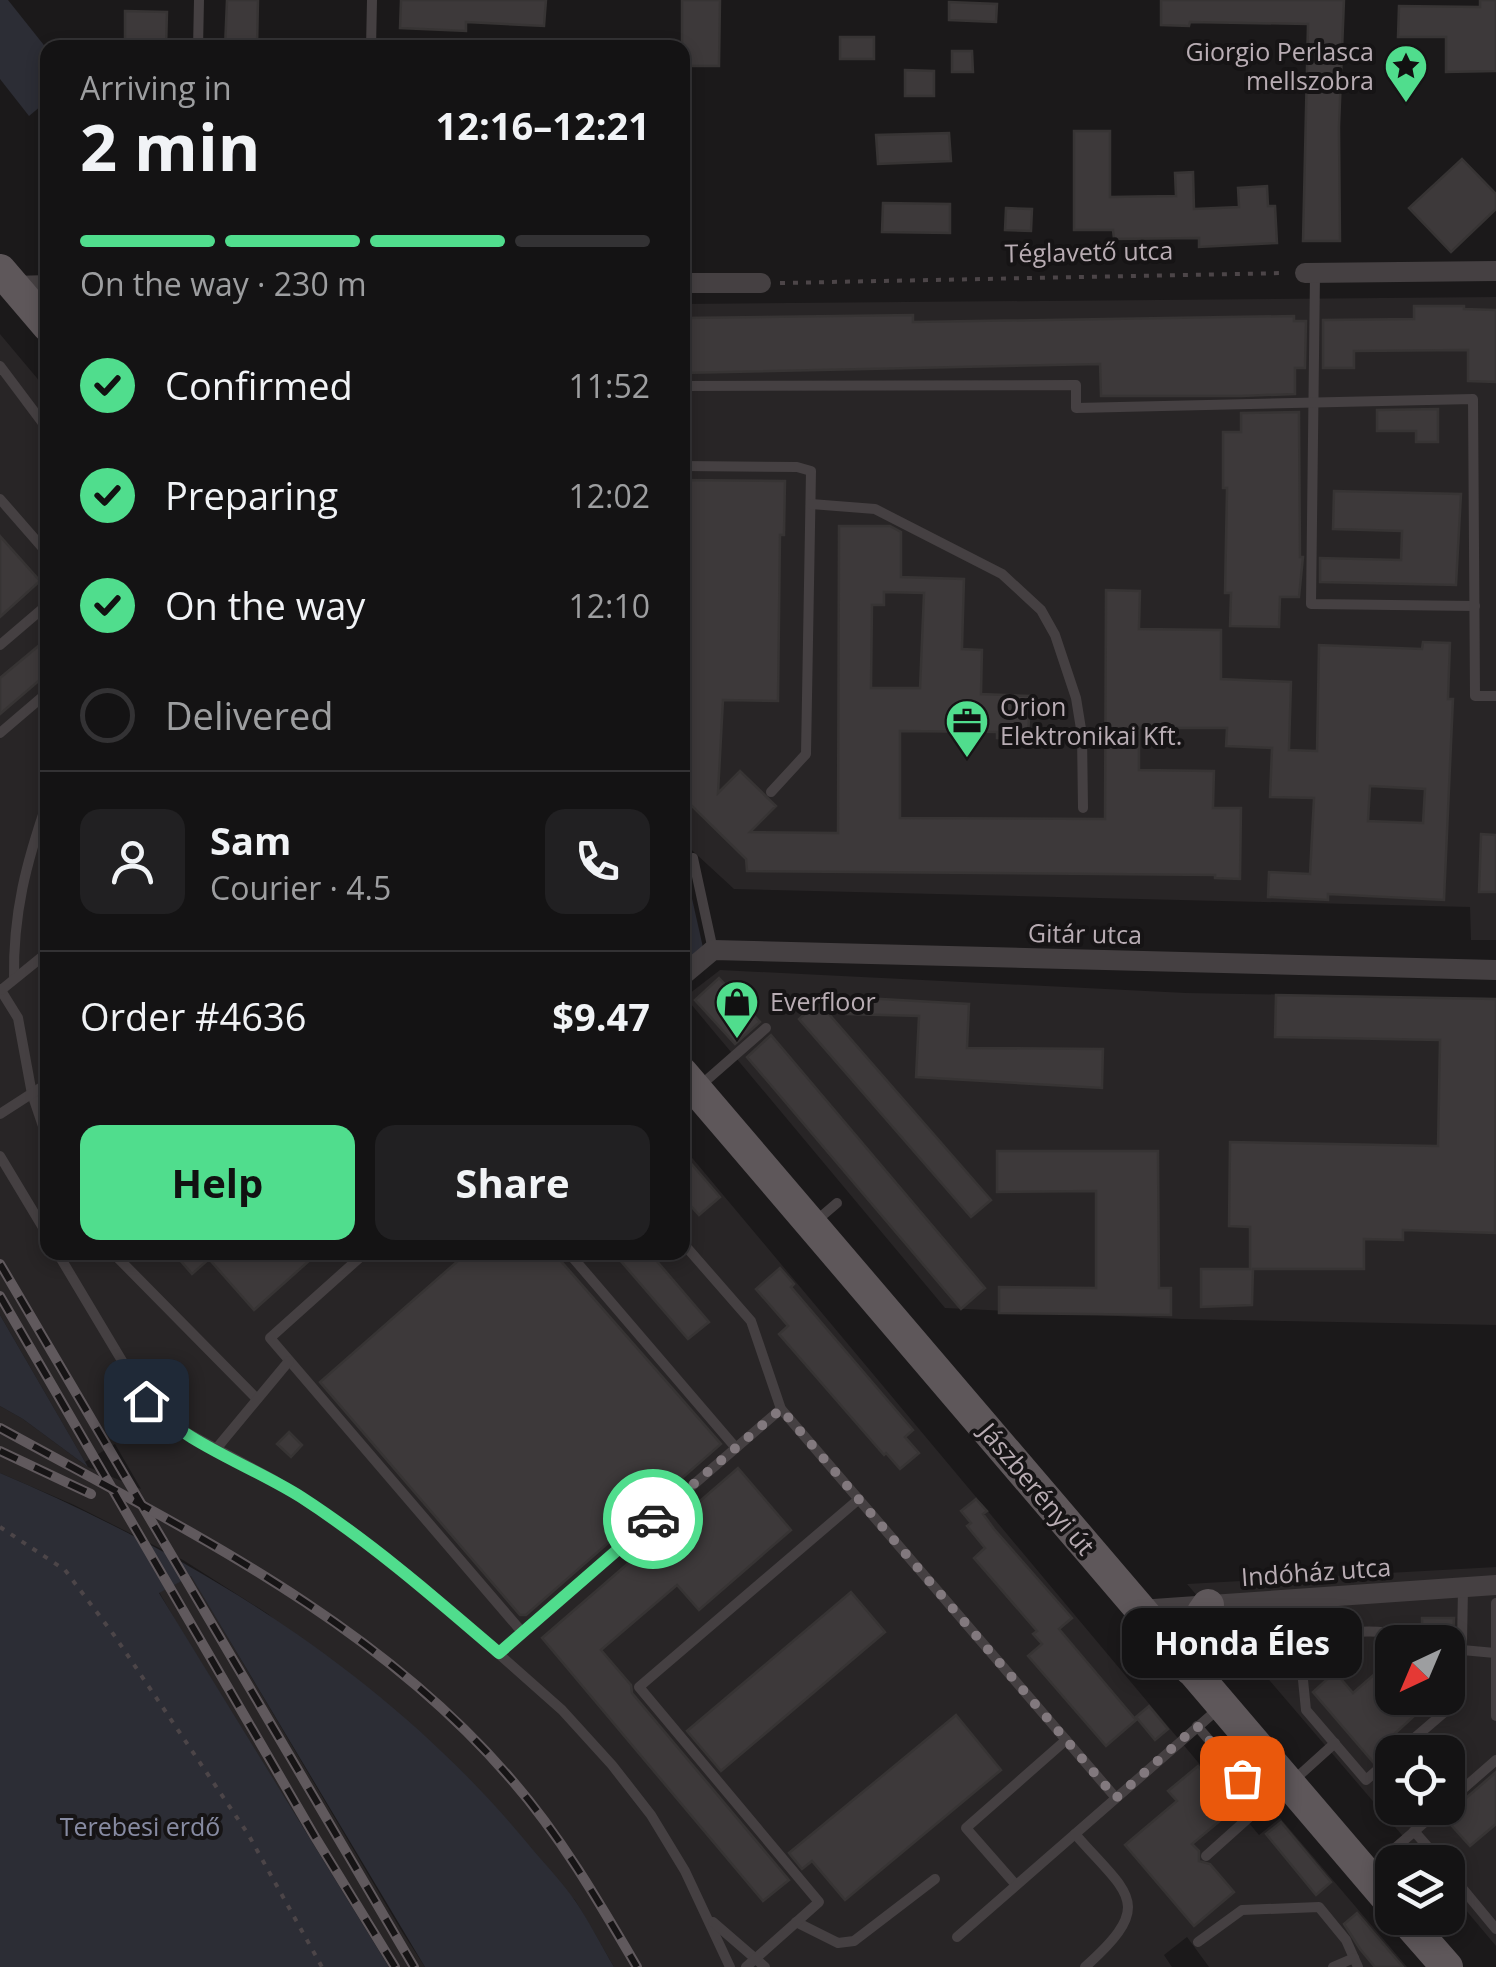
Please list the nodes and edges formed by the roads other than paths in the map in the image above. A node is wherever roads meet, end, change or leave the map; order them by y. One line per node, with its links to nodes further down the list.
1 (198, 0): 3 (lane)
2 (372, 0): 4 (lane)
3 (198, 40)
4 (371, 40)
5 (1496, 270): 6 (street)
6 (1310, 273): 14 (lane)
7 (7, 278): 10 (street); 11 (main road)
8 (690, 283): 9 (street)
9 (762, 283)
10 (40, 284)
11 (40, 317)
12 (0, 366): 15 (lane)
13 (690, 386): 14 (lane)
14 (1314, 403): 20 (lane); 20 (lane)
15 (40, 419)
16 (690, 466): 18 (lane)
17 (0, 499): 19 (lane)
18 (810, 504): 26 (lane); 27 (lane)
19 (40, 545)
20 (1474, 606): 23 (lane)
21 (40, 611): 22 (lane)
22 (0, 644)
23 (1496, 696)
24 (40, 699): 25 (lane)
25 (0, 733)
26 (771, 792)
27 (1083, 808)
28 (40, 825): 34 (lane)
29 (690, 861): 30 (lane)
30 (713, 950): 32 (street); 33 (street, Gitár utca)
31 (40, 958): 34 (lane)
32 (690, 969)
33 (1496, 970)
34 (14, 979): 35 (lane)
35 (0, 990): 40 (lane)
36 (766, 1028): 37 (lane)
37 (690, 1081)
38 (690, 1083): 46 (main road, Jászberényi út)
39 (40, 1088): 40 (lane)
40 (32, 1094): 41 (lane); 42 (lane)
41 (0, 1114)
42 (40, 1118)
43 (0, 1156): 45 (lane)
44 (836, 1203): 46 (lane)
45 (40, 1223)
46 (812, 1225): 63 (main road, Jászberényi út)
47 (690, 1251): 54 (lane)
48 (62, 1260): 56 (lane)
49 (120, 1260): 53 (lane)
50 (357, 1260): 52 (lane)
51 (575, 1260): 55 (lane)
52 (289, 1361): 53 (lane); 65 (lane)
53 (258, 1399): 56 (lane)
54 (781, 1409): 55 (lane); 57 (lane)
55 (736, 1448): 65 (lane)
56 (216, 1449): 69 (lane)
57 (859, 1499): 76 (lane); 94 (lane)
58 (1496, 1585): 59 (street, Indóház utca)
59 (1463, 1587): 60 (street, Indóház utca); 64 (lane)
60 (1294, 1599): 62 (street, Indóház utca); 67 (lane)
61 (1496, 1603): 70 (lane)
62 (1208, 1605): 63 (street, Indóház utca); 71 (main road)
63 (1139, 1610): 71 (main road, Jászberényi út)
64 (1462, 1625)
65 (522, 1632): 69 (lane)
66 (1375, 1632): 67 (lane)
67 (1298, 1638): 77 (lane)
68 (1465, 1650): 70 (lane)
69 (499, 1653): 93 (lane)
70 (1495, 1653): 74 (lane)
71 (1190, 1669): 73 (main road, Jászberényi út)
72 (1441, 1715): 75 (lane)
73 (1209, 1716): 80 (main road, Jászberényi út); 82 (lane); 87 (lane)
74 (1496, 1716)
75 (1418, 1735)
76 (1066, 1740): 82 (lane); 91 (lane)
77 (1334, 1743): 79 (lane); 80 (lane)
78 (1496, 1760): 81 (lane)
79 (1375, 1772)
80 (1289, 1784): 88 (main road, Jászberényi út)
81 (1465, 1787)
82 (1116, 1798): 85 (lane)
83 (1420, 1825): 84 (lane)
84 (1414, 1830): 86 (lane); 88 (lane)
85 (1074, 1834): 91 (lane); 104 (lane)
86 (1426, 1845)
87 (1206, 1856)
88 (1366, 1873): 90 (main road, Jászberényi út)
89 (935, 1880): 94 (lane)
90 (1375, 1884)
91 (1016, 1885): 97 (lane)
92 (1465, 1892): 95 (lane)
93 (706, 1916): 101 (lane); 102 (lane)
94 (796, 1922): 101 (lane)
95 (1496, 1929)
96 (1417, 1935): 99 (main road)
97 (956, 1936)
98 (1198, 1942): 100 (lane)
99 (1436, 1960)
100 (1356, 1962): 105 (lane)
101 (750, 1963): 103 (lane)
102 (730, 1967)
103 (765, 1967)
104 (1085, 1967)
105 (1333, 1967)

